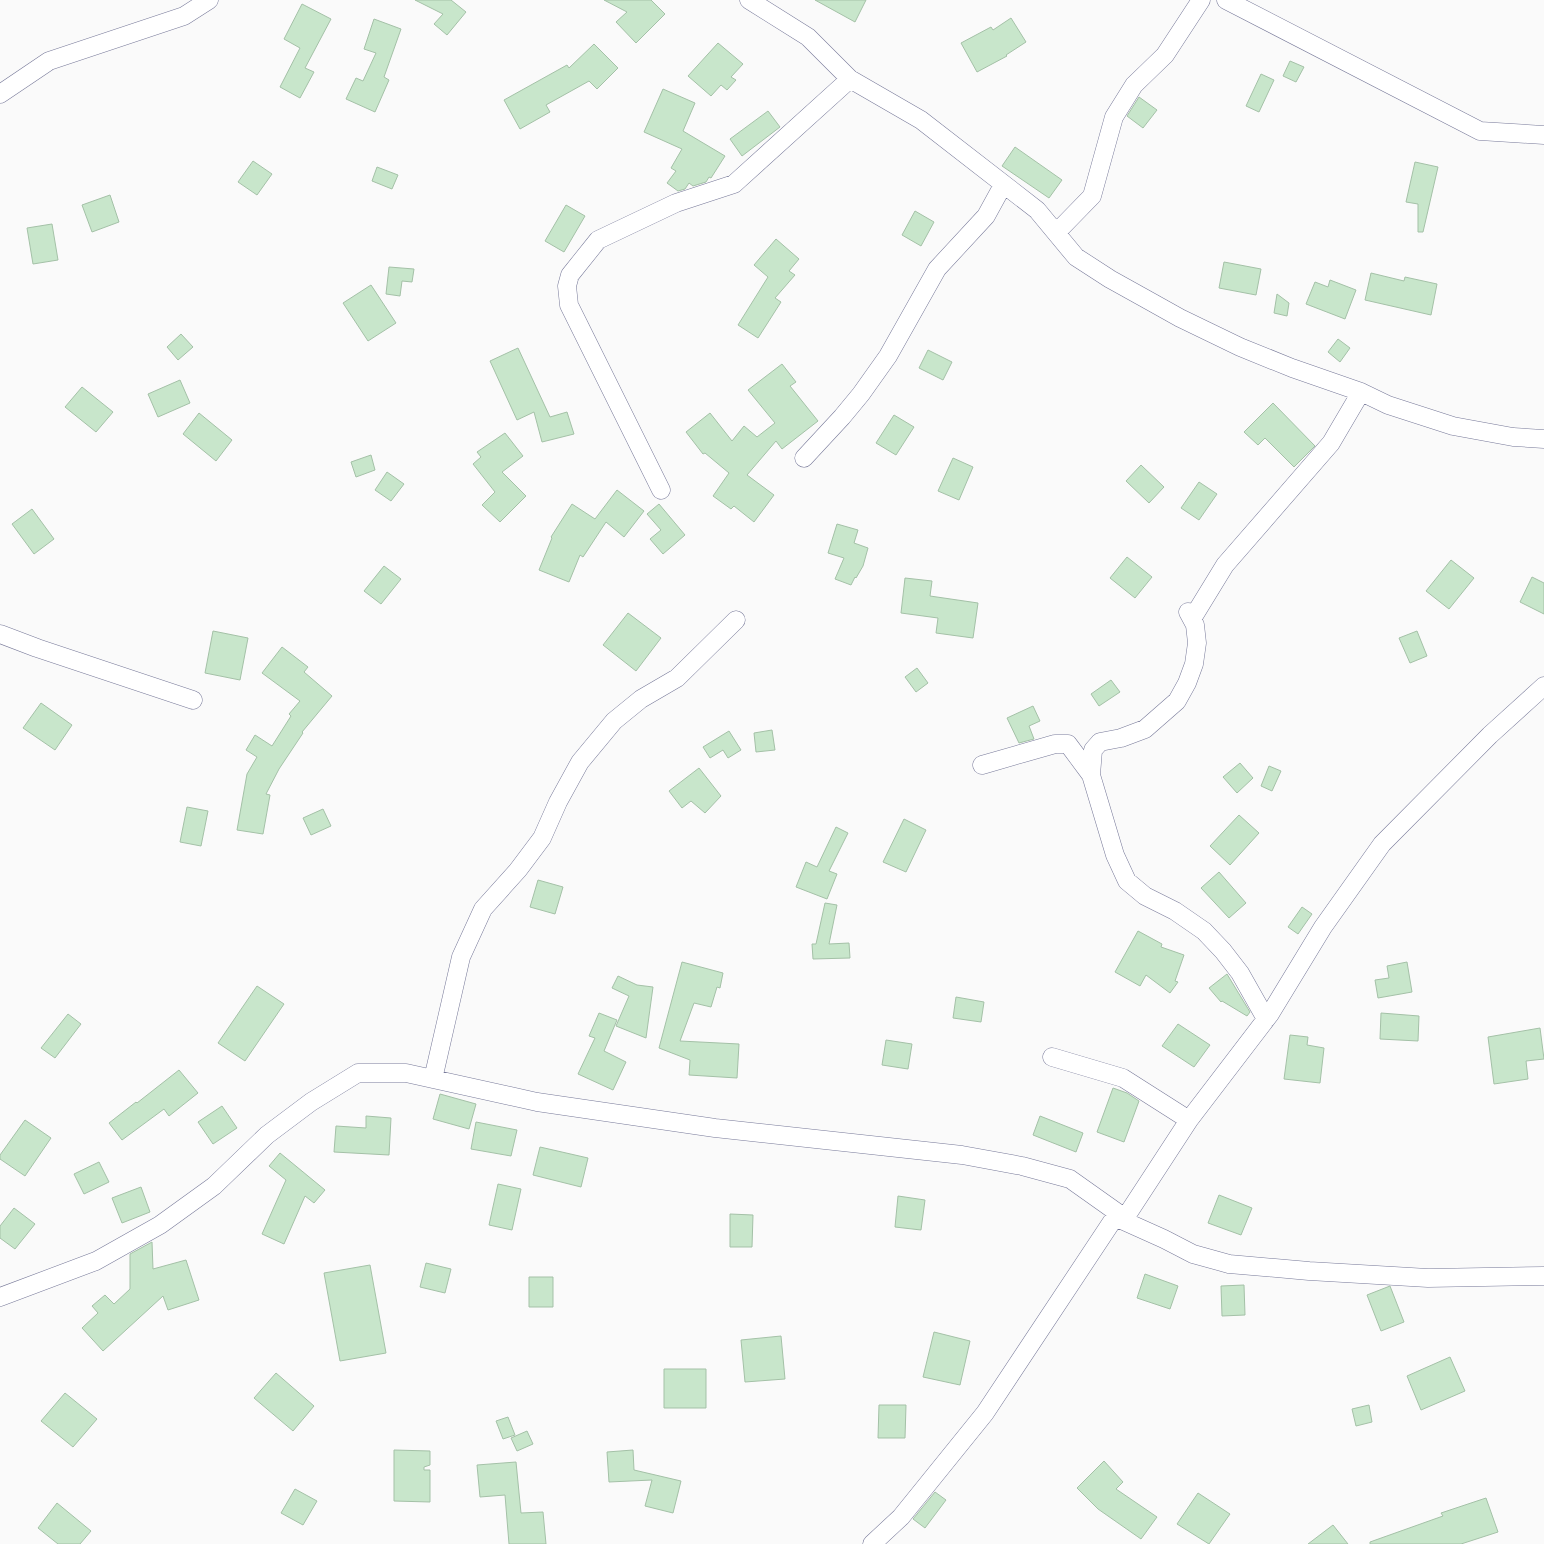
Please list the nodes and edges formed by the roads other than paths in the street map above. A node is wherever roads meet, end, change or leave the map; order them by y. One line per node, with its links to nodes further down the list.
1 (209, 0): 6 (street)
2 (750, 0): 5 (street)
3 (1201, 0): 9 (street)
4 (1226, 0): 7 (street)
5 (850, 80): 8 (street); 13 (street)
6 (0, 94)
7 (1544, 135)
8 (1003, 185): 9 (street); 12 (street)
9 (1056, 233): 10 (street)
10 (1361, 392): 11 (street); 19 (street)
11 (1544, 439)
12 (804, 458)
13 (661, 490)
14 (736, 620): 22 (street)
15 (0, 634): 17 (street)
16 (1544, 686): 20 (street)
17 (194, 700)
18 (982, 765): 19 (street)
19 (1091, 775): 20 (street)
20 (1266, 1019): 23 (street)
21 (1052, 1057): 23 (street)
22 (433, 1078): 24 (street); 26 (street)
23 (1189, 1120): 24 (street)
24 (1120, 1217): 25 (street); 27 (street)
25 (1544, 1276)
26 (0, 1297)
27 (872, 1544)

